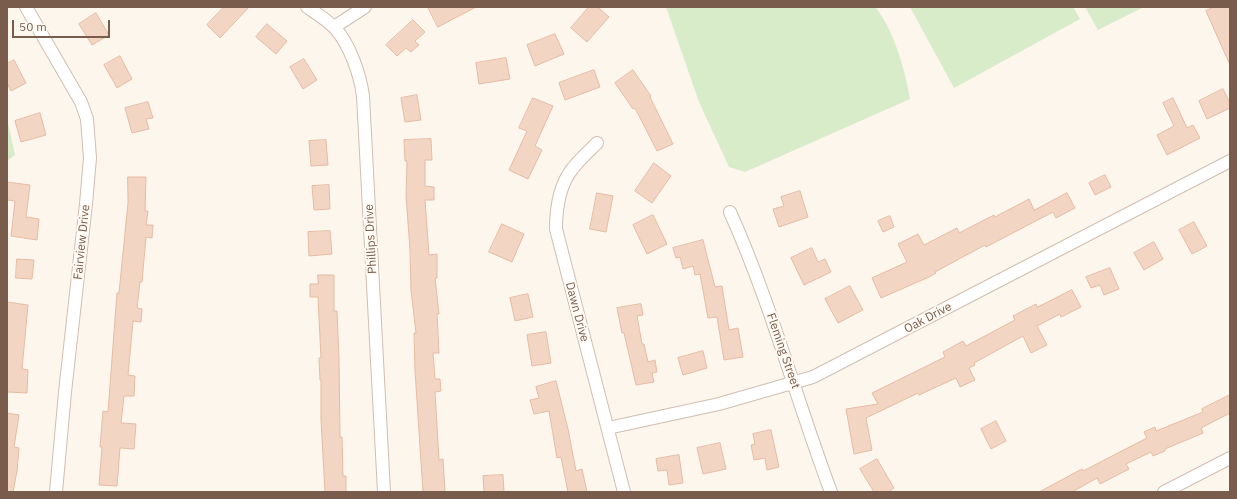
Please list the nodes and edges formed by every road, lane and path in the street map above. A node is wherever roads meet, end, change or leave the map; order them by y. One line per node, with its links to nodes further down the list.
1 (26, 7): 11 (street, Fairview Drive)
2 (307, 7): 4 (street, Phillips Drive)
3 (365, 7): 4 (street)
4 (334, 27): 12 (street, Phillips Drive)
5 (597, 143): 9 (street, Dawn Drive)
6 (1230, 161): 8 (street, Oak Drive)
7 (730, 212): 8 (street, Fleming Street)
8 (793, 383): 9 (street, Oak Drive); 14 (street, Fleming Street)
9 (608, 428): 13 (street, Dawn Drive)
10 (1230, 458): 15 (street)
11 (56, 492)
12 (384, 492)
13 (624, 492)
14 (831, 492)
15 (1164, 492)

